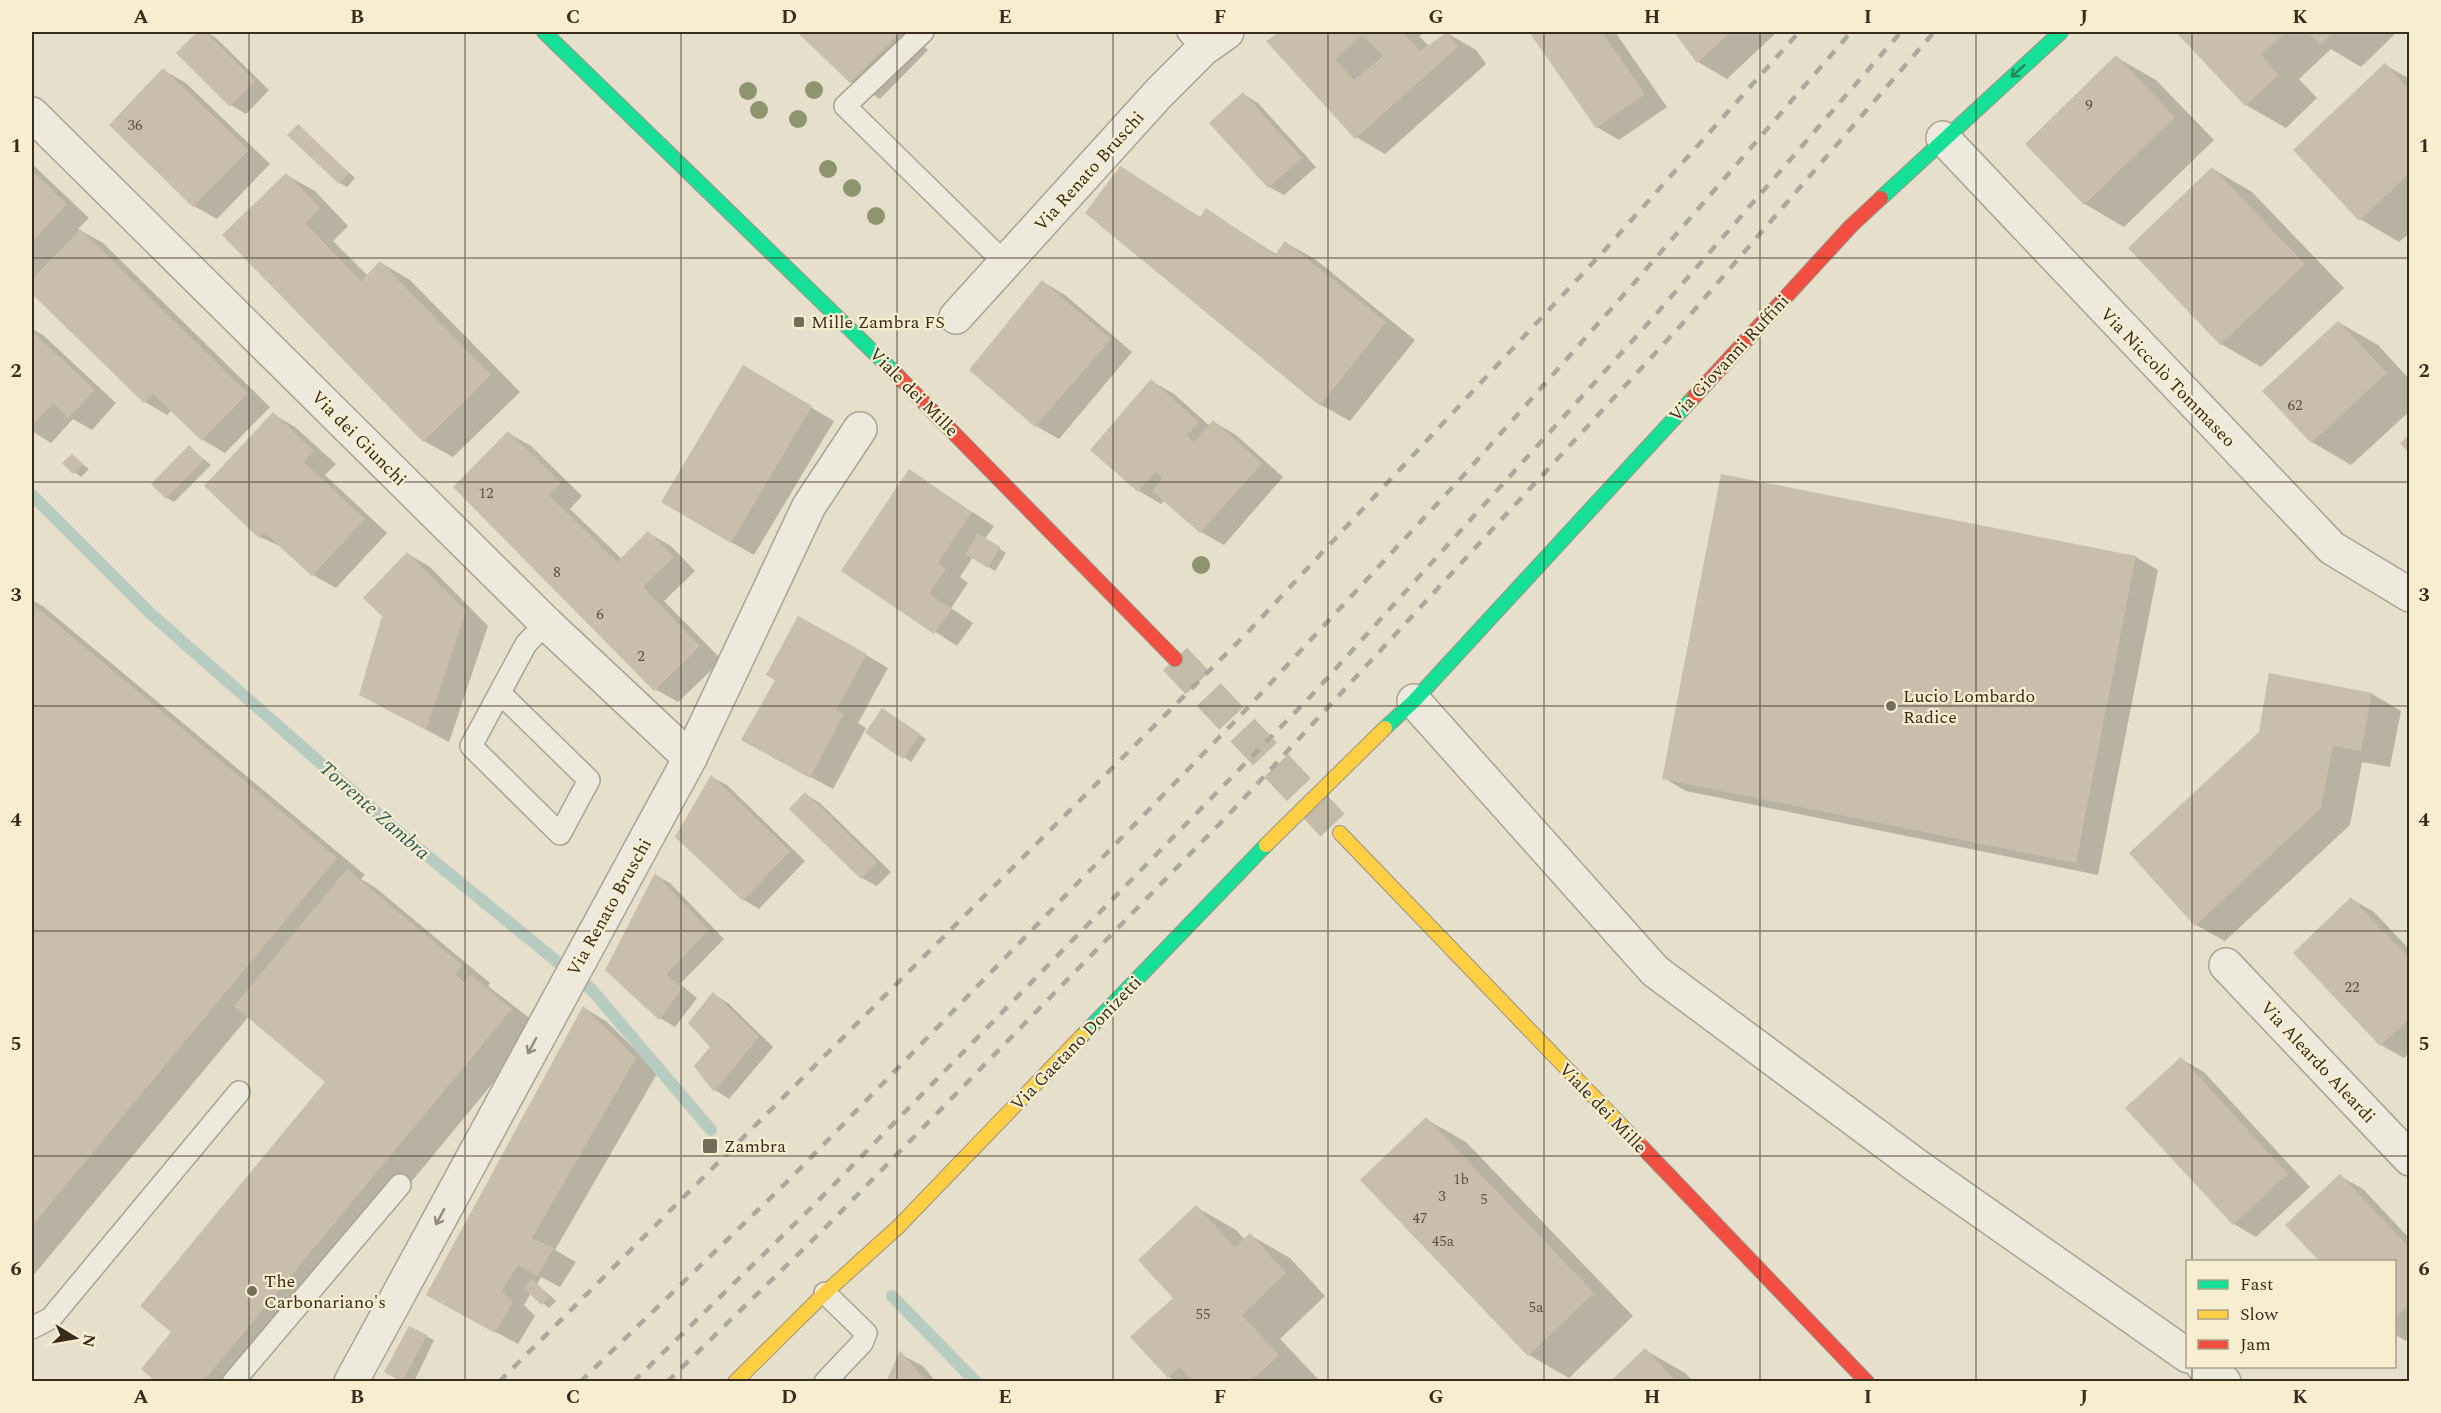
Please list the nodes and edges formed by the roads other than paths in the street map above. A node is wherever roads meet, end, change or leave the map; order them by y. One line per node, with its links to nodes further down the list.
1 (544, 32): 12 (street, Viale dei Mille)
2 (923, 32): 7 (lane)
3 (2061, 32): 6 (street, Via Giovanni Ruffini, one-way to 6)
4 (1206, 37): 7 (street, Via Renato Bruschi)
5 (32, 114): 11 (street, Via dei Giunchi)
6 (1943, 138): 10 (street, Via Niccolò Tommaseo); 14 (street, Via Giovanni Ruffini)
7 (1005, 263): 8 (street, Via Renato Bruschi)
8 (956, 317)
9 (861, 429): 15 (street, Via Renato Bruschi)
10 (2409, 595)
11 (546, 623): 13 (lane); 15 (street, Via dei Giunchi)
12 (1175, 658)
13 (500, 693): 13 (lane)
14 (1414, 701): 21 (street, Via Gaetano Donizetti, bridge); 23 (street)
15 (690, 758): 26 (street, Via Renato Bruschi, one-way to 26)
16 (1340, 833): 29 (street, Viale dei Mille)
17 (2226, 965): 19 (street, Via Aleardo Aleardi)
18 (239, 1092): 22 (lane)
19 (2409, 1159)
20 (400, 1185): 25 (lane)
21 (825, 1293): 27 (street, Via Gaetano Donizetti); 28 (lane)
22 (32, 1328)
23 (2186, 1355)
24 (2206, 1368): 30 (street)
25 (233, 1382)
26 (351, 1382)
27 (735, 1382)
28 (825, 1382)
29 (1868, 1382)
30 (2224, 1382)

